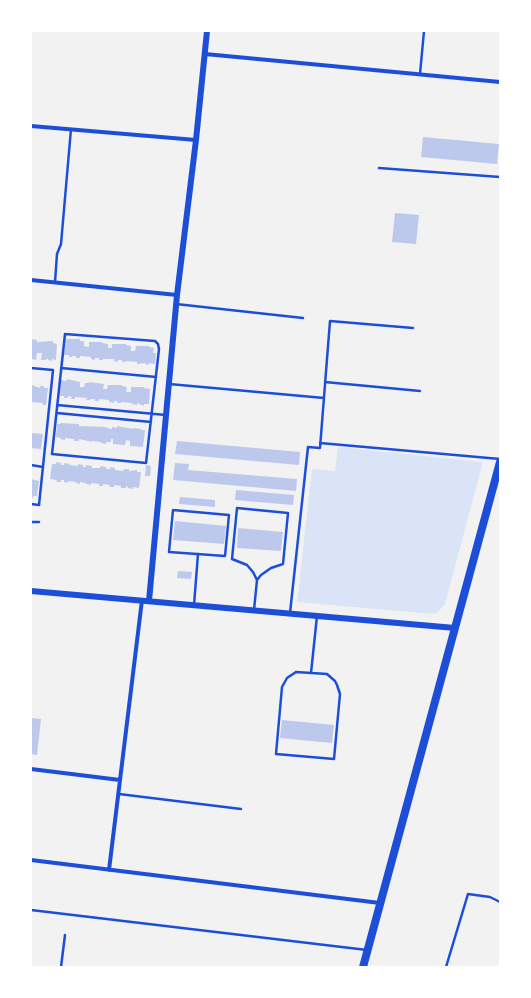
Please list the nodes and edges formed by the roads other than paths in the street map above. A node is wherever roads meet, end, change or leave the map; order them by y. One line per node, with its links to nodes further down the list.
1 (207, 31): 3 (street)
2 (424, 31): 4 (lane)
3 (205, 54): 4 (street); 8 (street)
4 (420, 74): 5 (street)
5 (500, 82)
6 (31, 126): 7 (street)
7 (71, 129): 8 (street); 12 (lane)
8 (196, 140): 13 (street)
9 (379, 168): 10 (lane)
10 (500, 177)
11 (31, 280): 12 (street)
12 (55, 282): 13 (street)
13 (177, 295): 14 (street)
14 (176, 304): 15 (lane); 21 (street)
15 (303, 318)
16 (413, 328): 20 (lane)
17 (31, 368): 33 (lane)
18 (61, 368): 19 (lane); 19 (lane); 24 (lane)
19 (156, 377): 26 (lane)
20 (325, 382): 22 (lane); 23 (lane)
21 (169, 384): 23 (lane); 27 (street)
22 (420, 391)
23 (324, 398): 29 (lane)
24 (57, 405): 25 (lane); 26 (lane)
25 (57, 413): 28 (lane); 28 (lane)
26 (152, 414): 27 (lane); 28 (lane)
27 (166, 415): 41 (street)
28 (151, 422)
29 (320, 443): 30 (lane); 44 (lane)
30 (500, 459)
31 (500, 462): 46 (main road)
32 (31, 465): 33 (lane)
33 (43, 466): 34 (lane)
34 (31, 504)
35 (31, 522): 36 (lane)
36 (39, 522)
37 (198, 554): 37 (lane); 42 (lane)
38 (257, 580): 38 (lane); 43 (lane)
39 (31, 591): 40 (street)
40 (142, 600): 41 (street); 49 (street)
41 (149, 601): 42 (street)
42 (194, 605): 43 (street)
43 (254, 610): 44 (street)
44 (290, 613): 45 (street)
45 (317, 616): 46 (street); 47 (lane)
46 (455, 628): 57 (main road)
47 (311, 673): 47 (lane)
48 (31, 769): 49 (street)
49 (120, 780): 50 (street)
50 (118, 794): 51 (lane); 53 (street)
51 (241, 809)
52 (31, 860): 53 (street)
53 (109, 870): 57 (street)
54 (500, 897): 55 (lane)
55 (496, 900): 56 (lane); 63 (lane)
56 (500, 902)
57 (380, 904): 60 (main road)
58 (31, 910): 60 (lane)
59 (65, 935): 61 (lane)
60 (368, 950): 62 (main road)
61 (61, 967)
62 (363, 967)
63 (446, 967)

